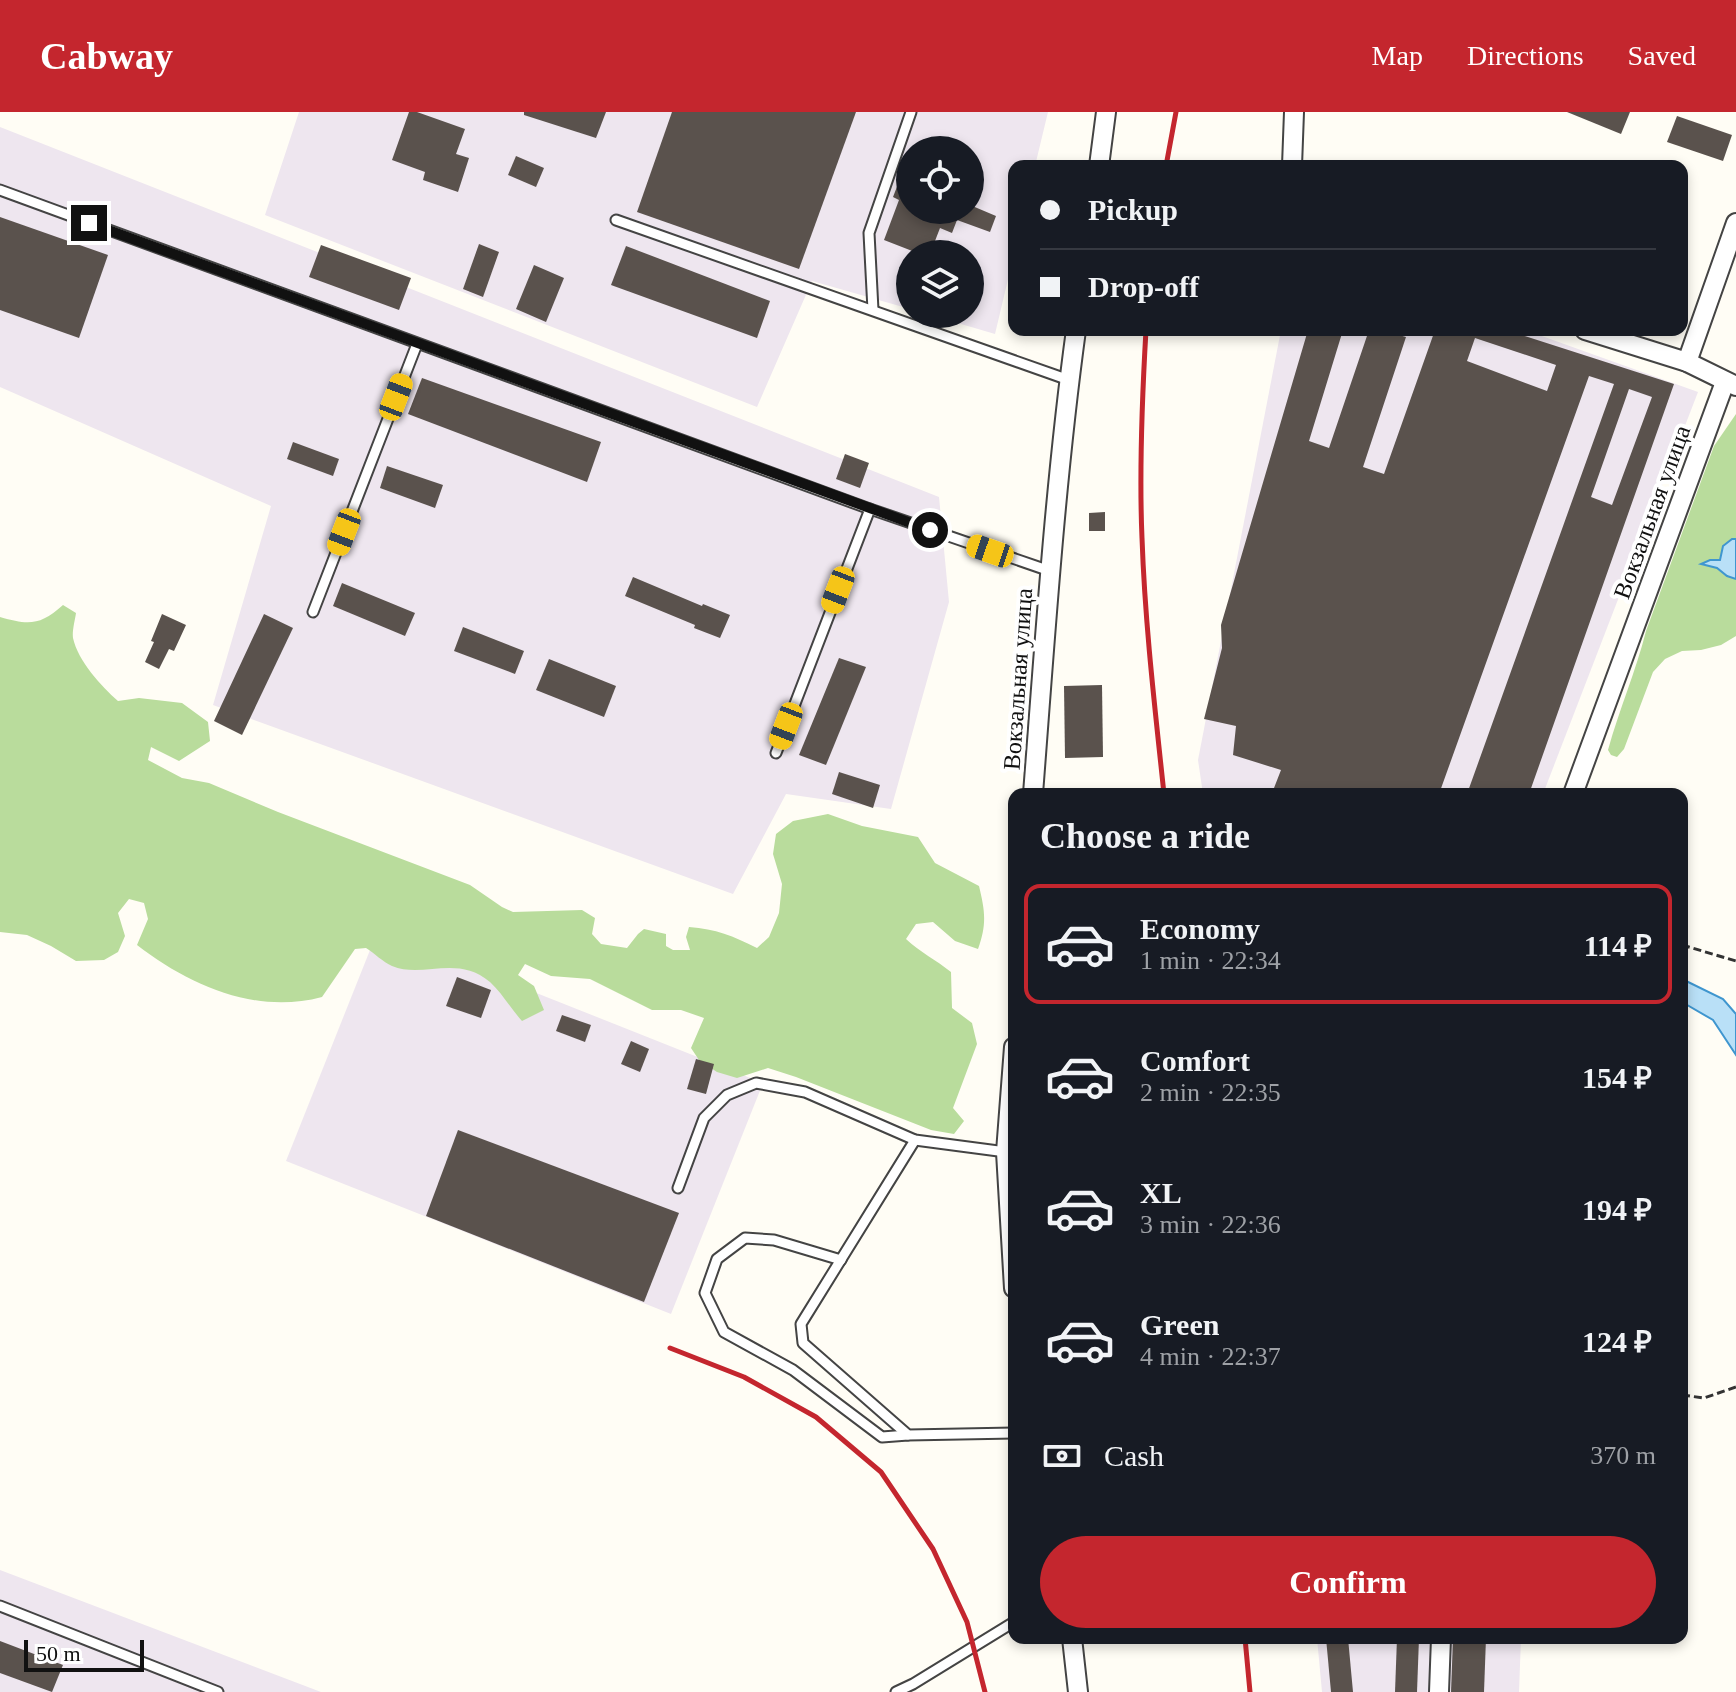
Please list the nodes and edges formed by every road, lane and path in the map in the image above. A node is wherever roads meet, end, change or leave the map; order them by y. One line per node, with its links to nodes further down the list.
1 (911, 112): 9 (lane)
2 (1106, 112): 4 (street)
3 (1294, 112): 5 (street)
4 (1100, 160)
5 (1292, 160)
6 (0, 190): 12 (lane)
7 (616, 220): 9 (lane)
8 (1736, 223): 13 (street)
9 (873, 310): 14 (lane)
10 (1075, 336): 14 (street, Вокзальная улица)
11 (1604, 336): 13 (street)
12 (417, 344): 16 (lane); 18 (lane)
13 (1687, 362): 15 (street)
14 (1069, 380): 17 (street, Вокзальная улица)
15 (1731, 384): 21 (street, Вокзальная улица)
16 (870, 509): 17 (lane); 19 (lane)
17 (1050, 571): 20 (street, Вокзальная улица)
18 (313, 612)
19 (776, 753)
20 (1033, 788)
21 (1575, 788)
22 (1688, 947): 23 (path)
23 (1736, 961)
24 (1008, 1126): 26 (street)
25 (915, 1140): 26 (lane); 28 (lane); 29 (lane)
26 (1006, 1152): 27 (street)
27 (1008, 1186)
28 (678, 1188)
29 (841, 1260): 33 (lane); 33 (lane)
30 (1736, 1387): 31 (path)
31 (1688, 1396)
32 (1008, 1433): 33 (lane)
33 (908, 1435)
34 (0, 1606): 38 (lane)
35 (1008, 1626): 39 (lane)
36 (1073, 1644): 40 (street)
37 (1441, 1644): 41 (street)
38 (218, 1692)
39 (896, 1692)
40 (1078, 1692)
41 (1439, 1692)

